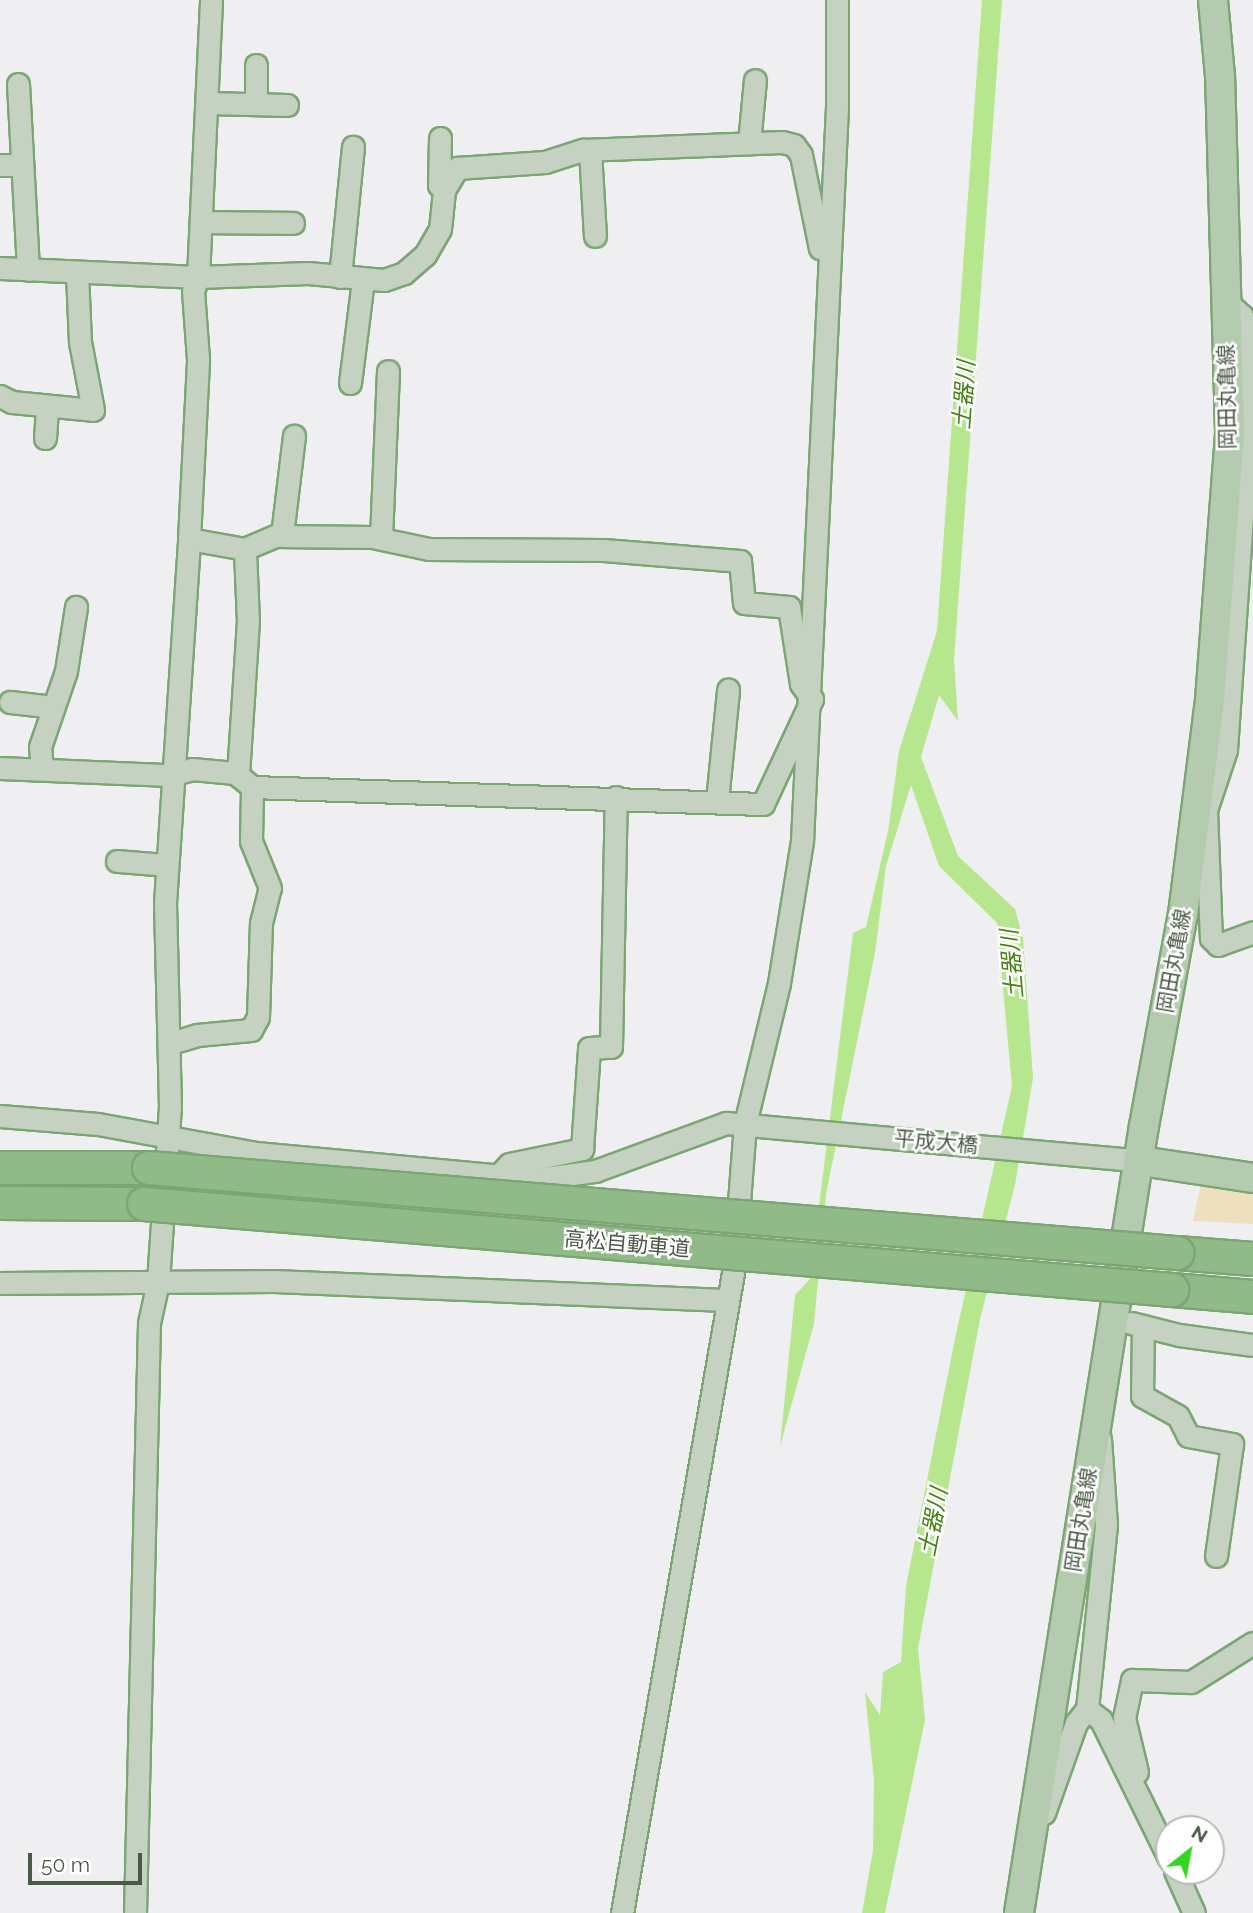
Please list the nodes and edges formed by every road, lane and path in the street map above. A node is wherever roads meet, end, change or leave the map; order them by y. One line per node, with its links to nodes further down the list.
1 (211, 0): 7 (street)
2 (837, 0): 20 (street)
3 (1213, 0): 48 (main road, 岡田丸亀線)
4 (256, 65): 8 (street)
5 (755, 80): 11 (street)
6 (18, 84): 15 (street)
7 (208, 103): 8 (street); 17 (street)
8 (256, 104): 9 (street)
9 (287, 105)
10 (440, 138): 16 (street)
11 (749, 143): 13 (street); 20 (street)
12 (354, 147): 25 (street)
13 (590, 150): 16 (street); 19 (street)
14 (0, 165): 15 (street)
15 (22, 165): 22 (street)
16 (444, 190): 26 (street)
17 (201, 222): 18 (street); 24 (street)
18 (293, 223)
19 (595, 236)
20 (829, 255): 39 (street)
21 (0, 268): 22 (street)
22 (28, 270): 23 (street)
23 (77, 273): 24 (street); 30 (street)
24 (198, 276): 25 (street); 34 (street)
25 (340, 277): 26 (street)
26 (363, 280): 28 (street)
27 (388, 371): 35 (street)
28 (350, 383)
29 (0, 396): 30 (street)
30 (47, 406): 32 (street)
31 (295, 436): 33 (street)
32 (45, 438)
33 (282, 536): 35 (street); 36 (street)
34 (189, 538): 36 (street); 44 (street)
35 (381, 538): 39 (street)
36 (245, 550): 45 (street)
37 (76, 607): 41 (street)
38 (728, 691): 47 (street)
39 (812, 699): 47 (street); 54 (street)
40 (10, 702): 41 (street)
41 (53, 707): 43 (street)
42 (0, 768): 43 (street)
43 (42, 769): 44 (street)
44 (170, 775): 45 (street); 50 (street)
45 (245, 781): 46 (street); 52 (street)
46 (616, 797): 47 (street); 58 (street)
47 (717, 801)
48 (1202, 808): 51 (street); 56 (main road, 岡田丸亀線)
49 (117, 861): 50 (street)
50 (167, 864): 52 (street)
51 (1253, 932)
52 (172, 1043): 55 (street)
53 (0, 1116): 55 (street, 平成大橋)
54 (752, 1124): 56 (street, 平成大橋); 58 (street, 平成大橋); 65 (street)
55 (165, 1139): 58 (street, 平成大橋); 62 (street)
56 (1127, 1160): 59 (main road); 66 (main road, 岡田丸亀線)
57 (0, 1168): 61 (highway, 高松自動車道, bridge)
58 (498, 1176)
59 (1253, 1178)
60 (0, 1203): 64 (highway, 高松自動車道, bridge)
61 (1253, 1259)
62 (158, 1282): 63 (street); 65 (street); 77 (street)
63 (0, 1283)
64 (1253, 1297)
65 (726, 1300): 78 (street)
66 (1116, 1319): 67 (street); 69 (main road, 岡田丸亀線)
67 (1143, 1326): 68 (street); 70 (street)
68 (1253, 1345)
69 (1097, 1427): 72 (street); 75 (main road, 岡田丸亀線)
70 (1216, 1556)
71 (1253, 1643): 73 (street)
72 (1087, 1709): 73 (street); 75 (street)
73 (1143, 1801): 74 (street)
74 (1155, 1827)
75 (1025, 1868): 79 (main road, 岡田丸亀線)
76 (1181, 1885): 80 (street)
77 (135, 1913)
78 (622, 1913)
79 (1019, 1913)
80 (1194, 1913)

